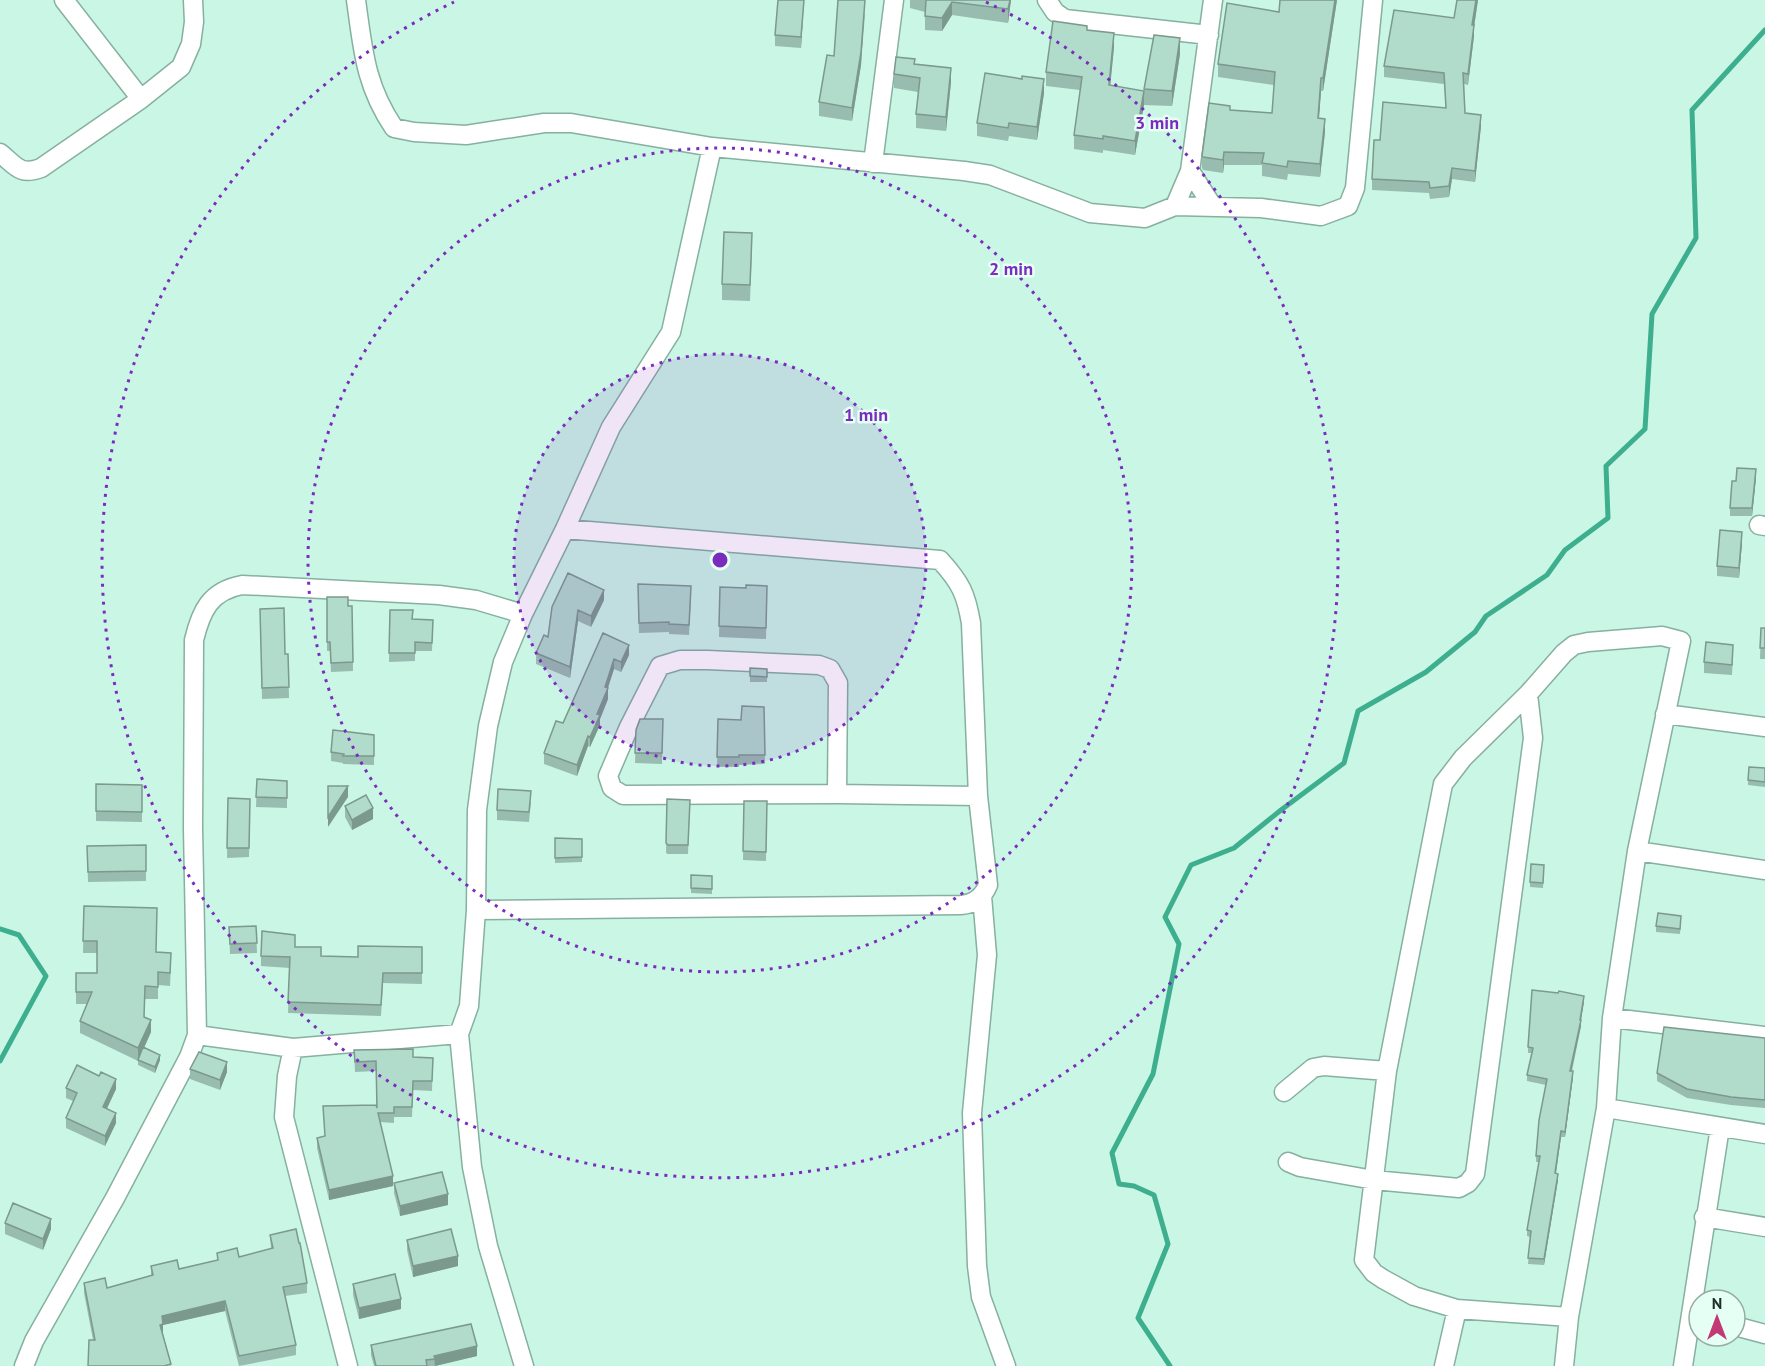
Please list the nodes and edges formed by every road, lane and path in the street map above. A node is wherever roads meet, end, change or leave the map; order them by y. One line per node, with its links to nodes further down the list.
1 (64, 0): 9 (street)
2 (193, 0): 9 (street)
3 (356, 0): 10 (street)
4 (894, 0): 12 (street)
5 (1047, 0): 8 (street)
6 (1213, 0): 8 (street)
7 (1372, 0): 15 (street)
8 (1209, 35): 13 (street)
9 (141, 99): 11 (street)
10 (712, 147): 12 (street); 16 (street)
11 (0, 153)
12 (873, 163): 14 (street)
13 (1190, 171): 14 (street); 15 (street)
14 (1175, 206): 15 (street)
15 (1213, 207)
16 (566, 529): 17 (street); 22 (street)
17 (523, 614): 26 (street); 28 (street)
18 (1528, 694): 19 (street); 32 (street); 38 (street)
19 (1665, 714): 20 (street); 23 (street)
20 (1765, 727)
21 (837, 794): 21 (street); 22 (street)
22 (978, 796): 25 (street)
23 (1637, 851): 24 (street); 27 (street)
24 (1765, 870)
25 (982, 896): 26 (street); 50 (street)
26 (476, 910): 29 (street)
27 (1612, 1018): 30 (street); 34 (street)
28 (197, 1035): 31 (street); 47 (street)
29 (459, 1035): 31 (street); 49 (street)
30 (1765, 1036)
31 (293, 1048): 48 (street)
32 (1387, 1071): 33 (street); 38 (street)
33 (1284, 1092)
34 (1606, 1108): 35 (street); 43 (street)
35 (1720, 1127): 36 (street); 39 (street)
36 (1765, 1134)
37 (1288, 1162): 38 (street)
38 (1374, 1180): 42 (street)
39 (1704, 1217): 40 (street); 41 (street)
40 (1765, 1227)
41 (1697, 1288)
42 (1457, 1309): 43 (street); 51 (street)
43 (1569, 1317): 52 (street)
44 (1747, 1329): 45 (street)
45 (1765, 1334)
46 (1687, 1348): 53 (street)
47 (24, 1366)
48 (348, 1366)
49 (524, 1366)
50 (1006, 1366)
51 (1444, 1366)
52 (1564, 1366)
53 (1683, 1366)

